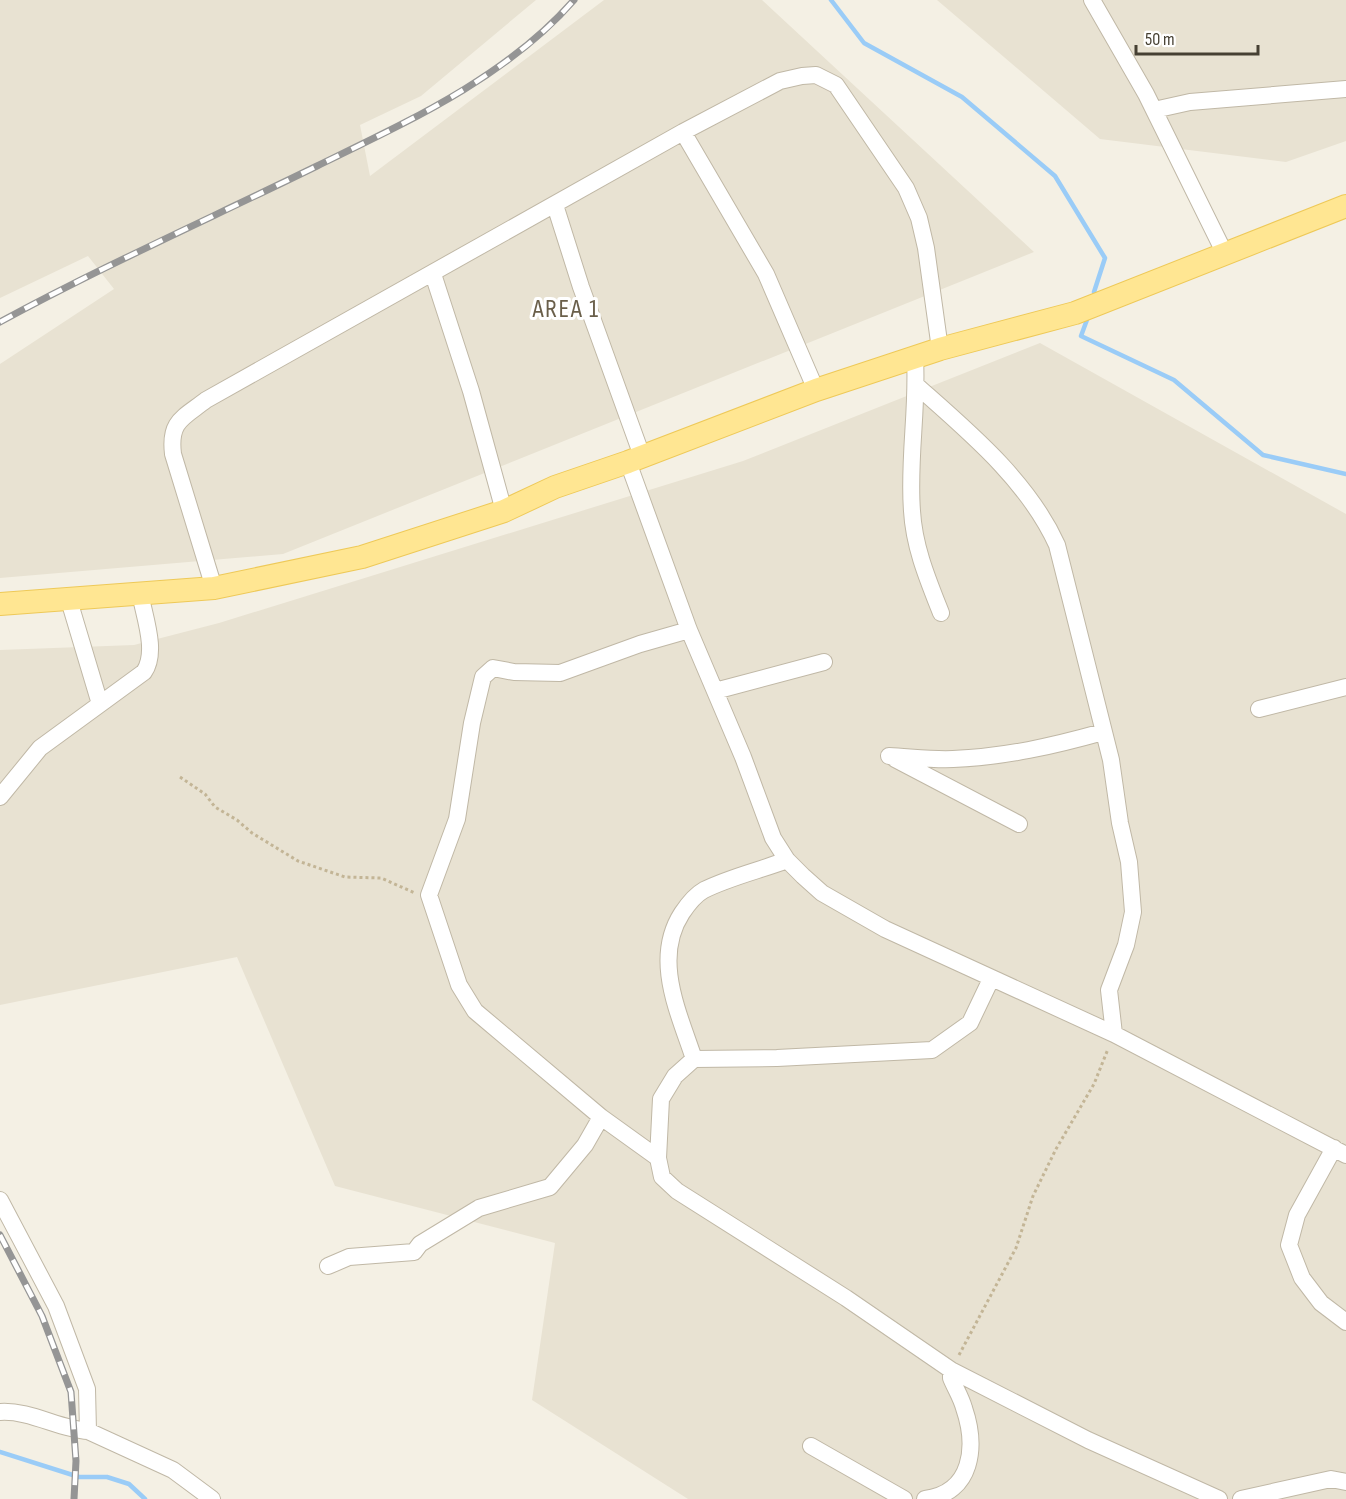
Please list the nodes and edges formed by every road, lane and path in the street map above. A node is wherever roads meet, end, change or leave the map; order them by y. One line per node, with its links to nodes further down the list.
1 (1092, 0): 3 (street)
2 (1346, 89): 3 (street)
3 (1154, 110): 7 (street)
4 (683, 132): 5 (street); 9 (street); 12 (street)
5 (555, 205): 8 (street); 13 (street)
6 (1346, 206): 7 (main road)
7 (1225, 254): 9 (main road)
8 (433, 274): 14 (street); 15 (street)
9 (940, 349): 10 (main road)
10 (915, 358): 11 (street); 12 (main road)
11 (917, 386): 19 (street); 26 (street)
12 (816, 390): 13 (main road)
13 (635, 459): 14 (main road); 20 (street)
14 (504, 511): 15 (main road)
15 (214, 588): 16 (main road)
16 (141, 593): 17 (main road); 24 (street)
17 (68, 597): 18 (main road); 24 (street)
18 (0, 604)
19 (941, 613)
20 (689, 630): 23 (street); 31 (street)
21 (824, 662): 23 (street)
22 (1346, 687): 25 (street)
23 (715, 691): 30 (street)
24 (100, 704): 28 (street)
25 (1259, 709)
26 (1103, 732): 29 (street); 33 (street)
27 (180, 777): 31 (path)
28 (0, 797)
29 (1019, 824)
30 (788, 860): 32 (street); 34 (street)
31 (429, 895): 35 (street)
32 (991, 979): 33 (street); 34 (street)
33 (1114, 1034): 36 (street); 41 (path)
34 (694, 1059): 37 (street)
35 (601, 1117): 37 (street); 39 (street)
36 (1340, 1151): 40 (street)
37 (658, 1158): 41 (street)
38 (0, 1200): 43 (street)
39 (328, 1266)
40 (1346, 1322)
41 (951, 1370): 48 (street); 49 (street)
42 (0, 1412): 43 (street)
43 (88, 1431): 46 (street)
44 (811, 1446): 47 (street)
45 (1346, 1482): 50 (street)
46 (212, 1499)
47 (904, 1499)
48 (925, 1499)
49 (1219, 1499)
50 (1241, 1499)

